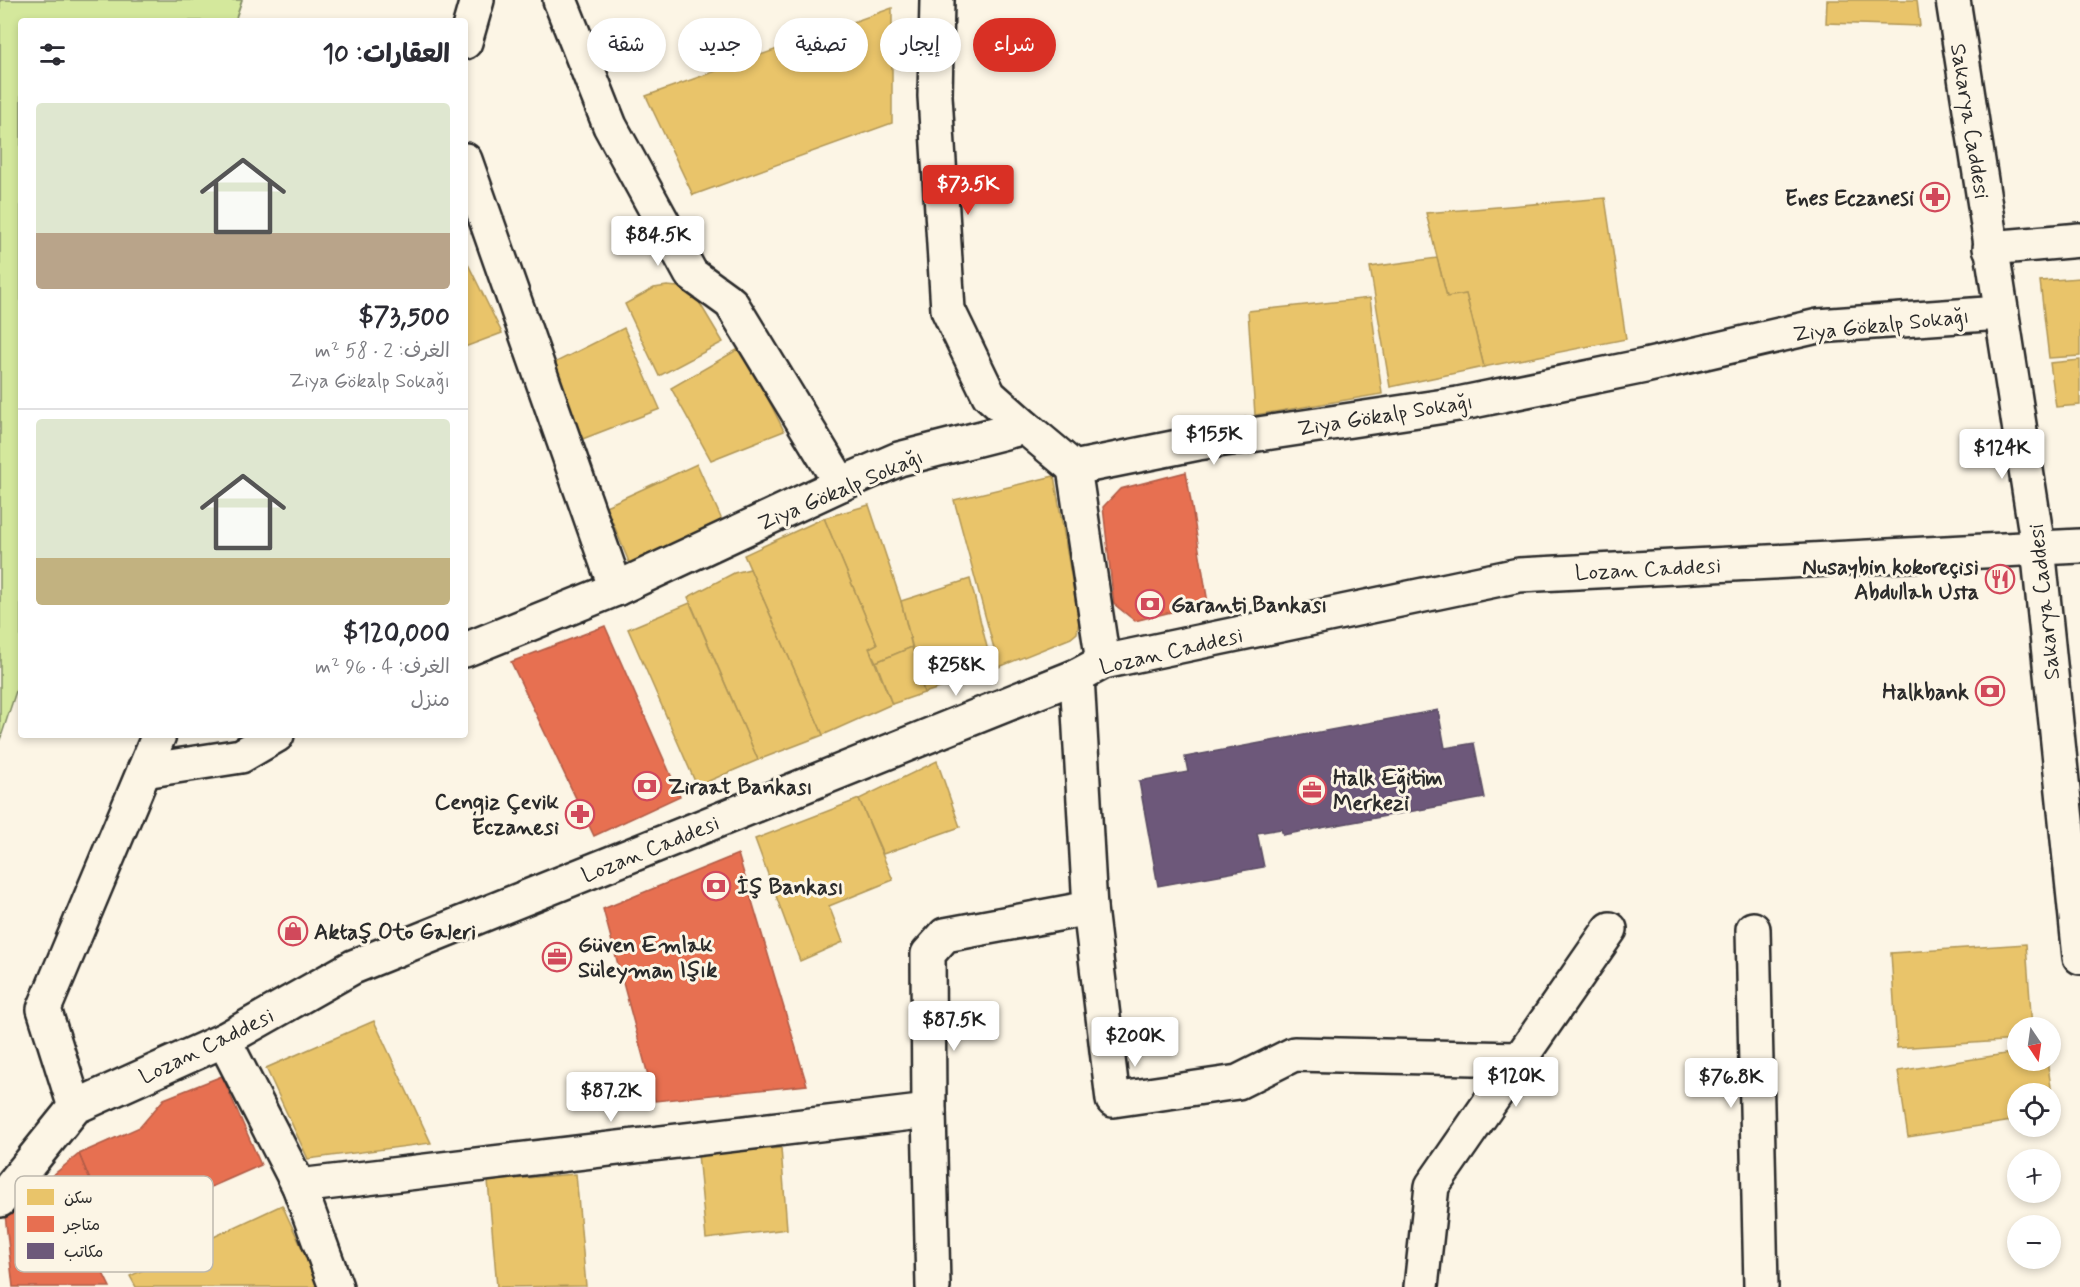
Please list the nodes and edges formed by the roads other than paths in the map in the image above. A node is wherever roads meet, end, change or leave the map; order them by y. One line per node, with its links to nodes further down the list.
1 (477, 0): 5 (street)
2 (560, 0): 12 (street)
3 (937, 0): 10 (street)
4 (1953, 0): 8 (street, Sakarya Caddesi)
5 (468, 32)
6 (468, 169): 15 (street)
7 (2080, 240): 8 (street)
8 (1990, 248): 9 (street, Sakarya Caddesi)
9 (2000, 313): 11 (street, Ziya Gökalp Sokağı); 14 (street, Sakarya Caddesi)
10 (1024, 427): 11 (street); 12 (street, Ziya Gökalp Sokağı)
11 (1074, 468): 17 (street)
12 (841, 484): 15 (street, Ziya Gökalp Sokağı)
13 (2080, 546): 14 (street, Lozan Caddesi)
14 (2038, 547): 17 (street, Lozan Caddesi); 24 (street, Sakarya Caddesi)
15 (616, 589): 16 (street, Ziya Gökalp Sokağı)
16 (468, 649)
17 (1090, 669): 21 (street); 25 (street, Lozan Caddesi)
18 (158, 738): 20 (street)
19 (272, 738): 20 (street)
20 (144, 771): 27 (street)
21 (1090, 908): 26 (street); 28 (street)
22 (1610, 929): 26 (street)
23 (1753, 929): 36 (street)
24 (2080, 957)
25 (224, 1040): 27 (street, Lozan Caddesi); 31 (street)
26 (1519, 1059): 35 (street)
27 (75, 1107): 29 (street, Lozan Caddesi)
28 (929, 1111): 31 (street); 34 (street)
29 (19, 1176)
30 (15, 1181): 32 (street, Lozan Caddesi)
31 (298, 1186): 33 (street)
32 (0, 1200)
33 (336, 1287)
34 (933, 1287)
35 (1421, 1287)
36 (1761, 1287)

